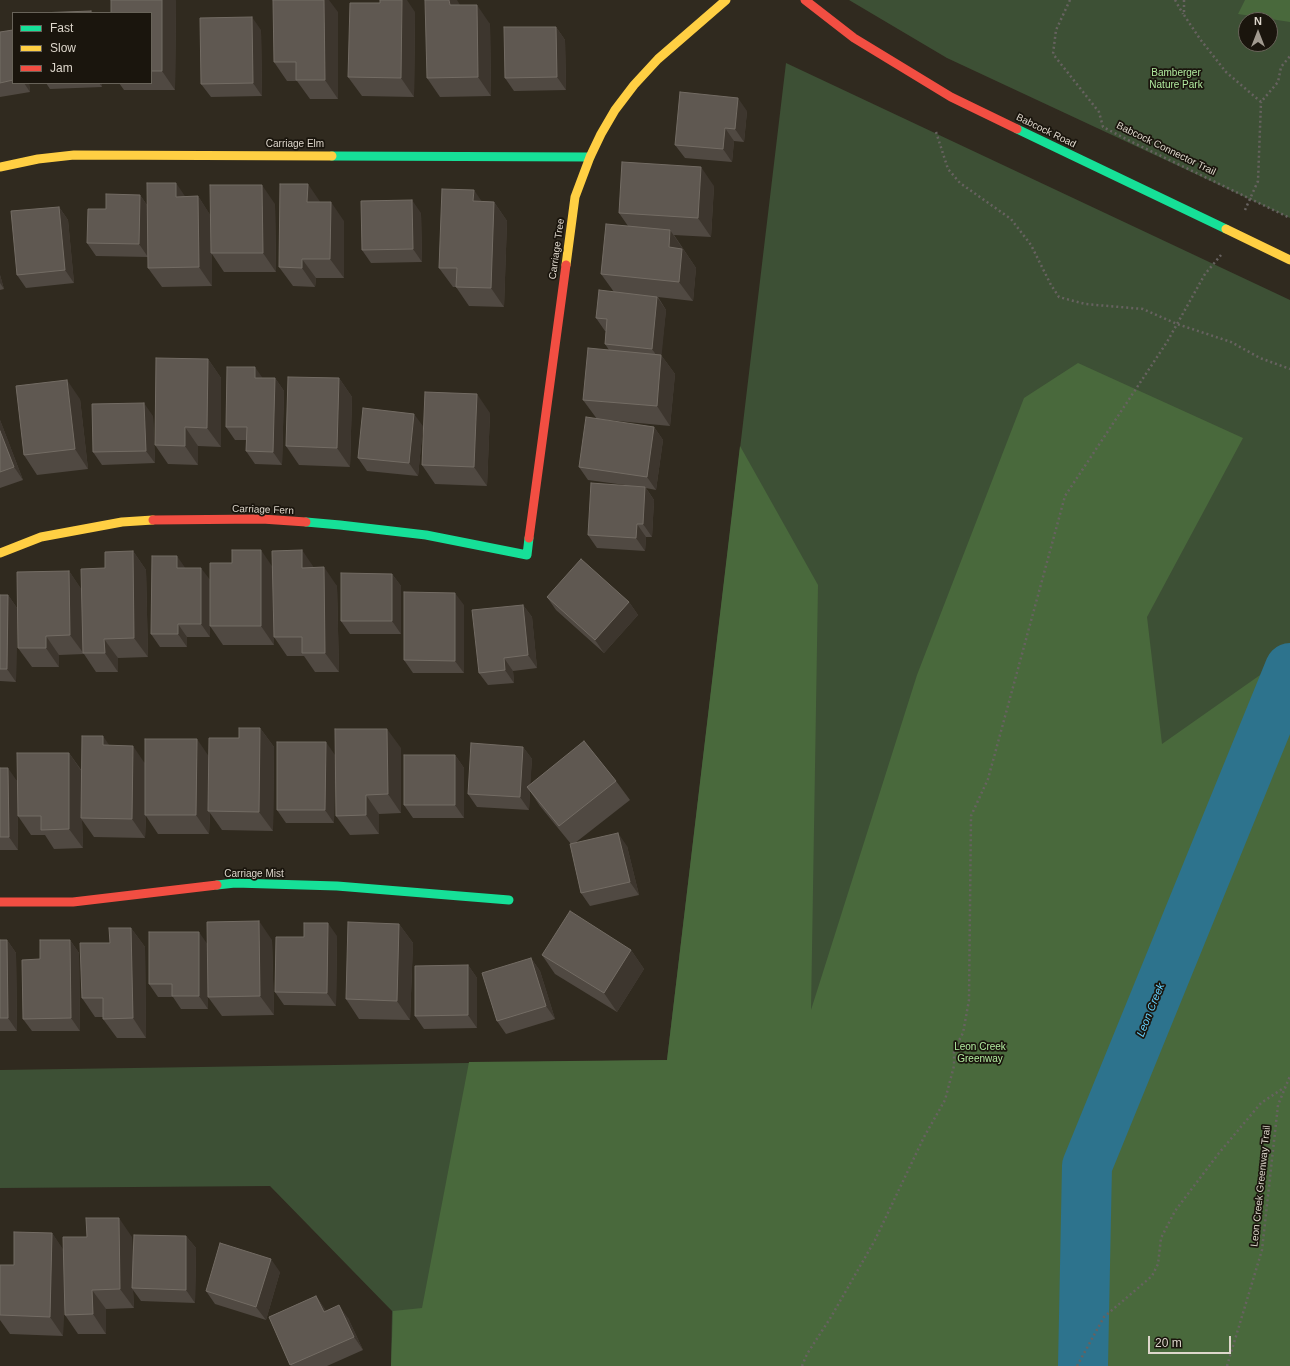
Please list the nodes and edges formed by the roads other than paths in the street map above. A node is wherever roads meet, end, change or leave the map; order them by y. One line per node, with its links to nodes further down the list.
1 (726, 0): 3 (street, Carriage Tree)
2 (806, 0): 5 (street, Babcock Road)
3 (590, 157): 4 (street, Carriage Elm); 7 (street, Carriage Tree)
4 (0, 167)
5 (1290, 260)
6 (0, 553): 7 (street, Carriage Fern)
7 (527, 555)
8 (509, 900): 9 (street, Carriage Mist)
9 (0, 902)

